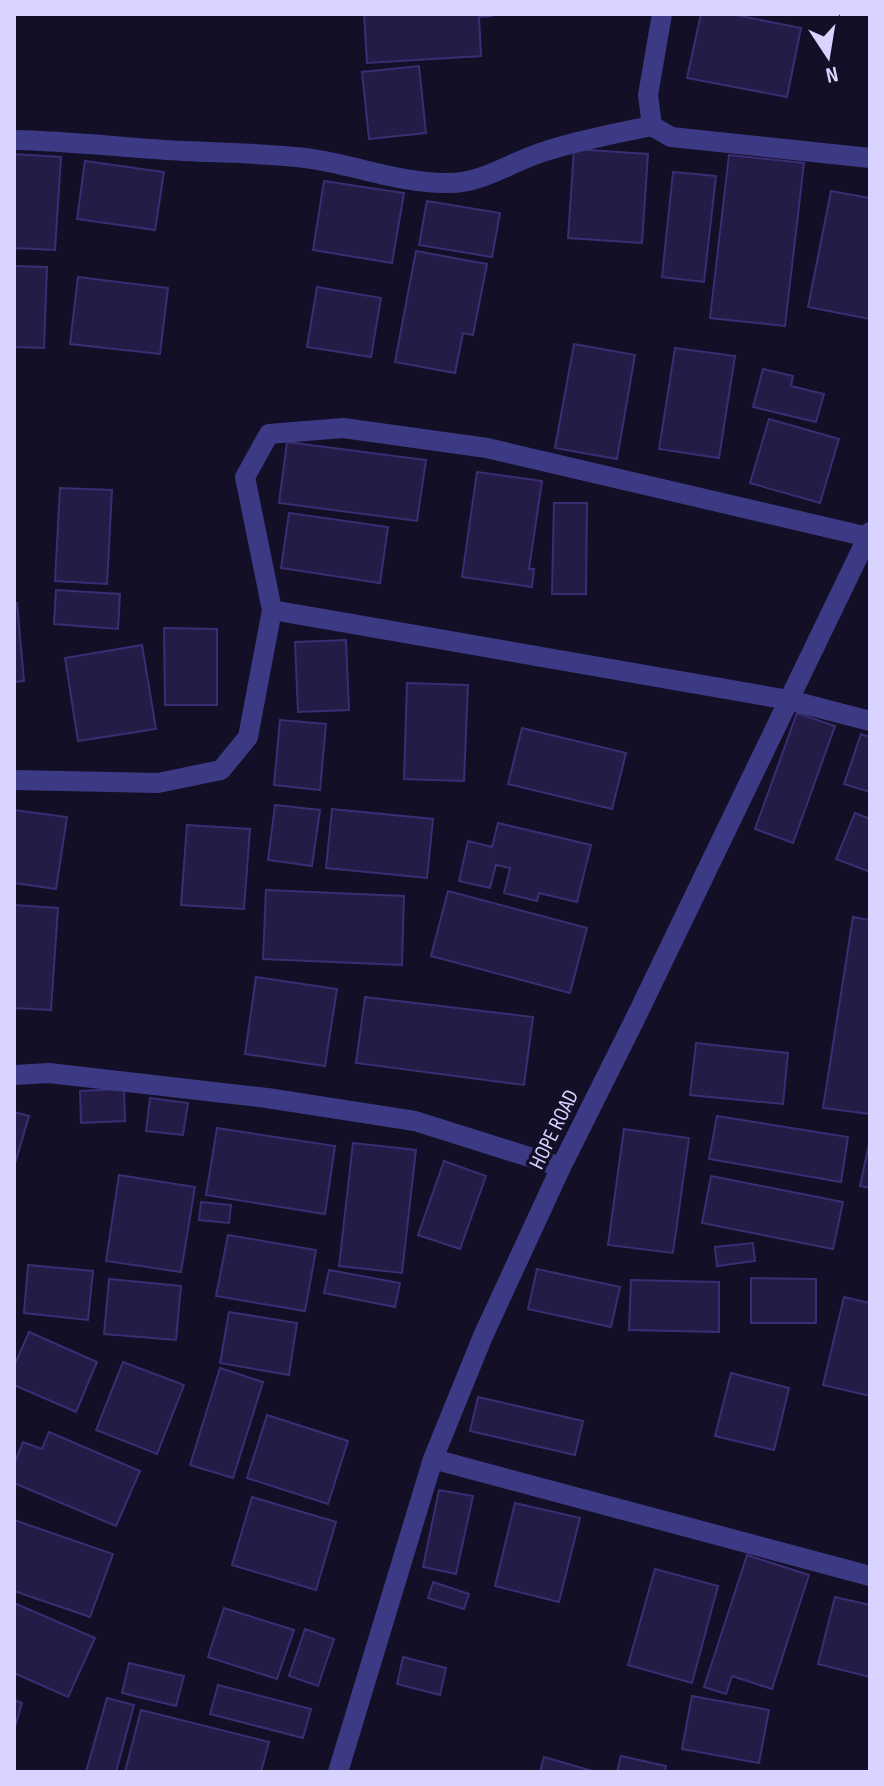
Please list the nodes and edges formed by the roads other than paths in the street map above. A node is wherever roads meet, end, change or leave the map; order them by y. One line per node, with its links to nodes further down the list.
1 (662, 14): 2 (street)
2 (652, 126): 3 (street); 4 (street)
3 (14, 140)
4 (870, 158)
5 (869, 534): 6 (street); 7 (street, HOPE ROAD)
6 (272, 610): 7 (street); 9 (street)
7 (789, 700): 8 (street); 11 (street, HOPE ROAD)
8 (870, 721)
9 (14, 780)
10 (14, 1075): 11 (street)
11 (561, 1167): 12 (street, HOPE ROAD)
12 (433, 1459): 13 (street); 14 (street, HOPE ROAD)
13 (870, 1576)
14 (338, 1772)

